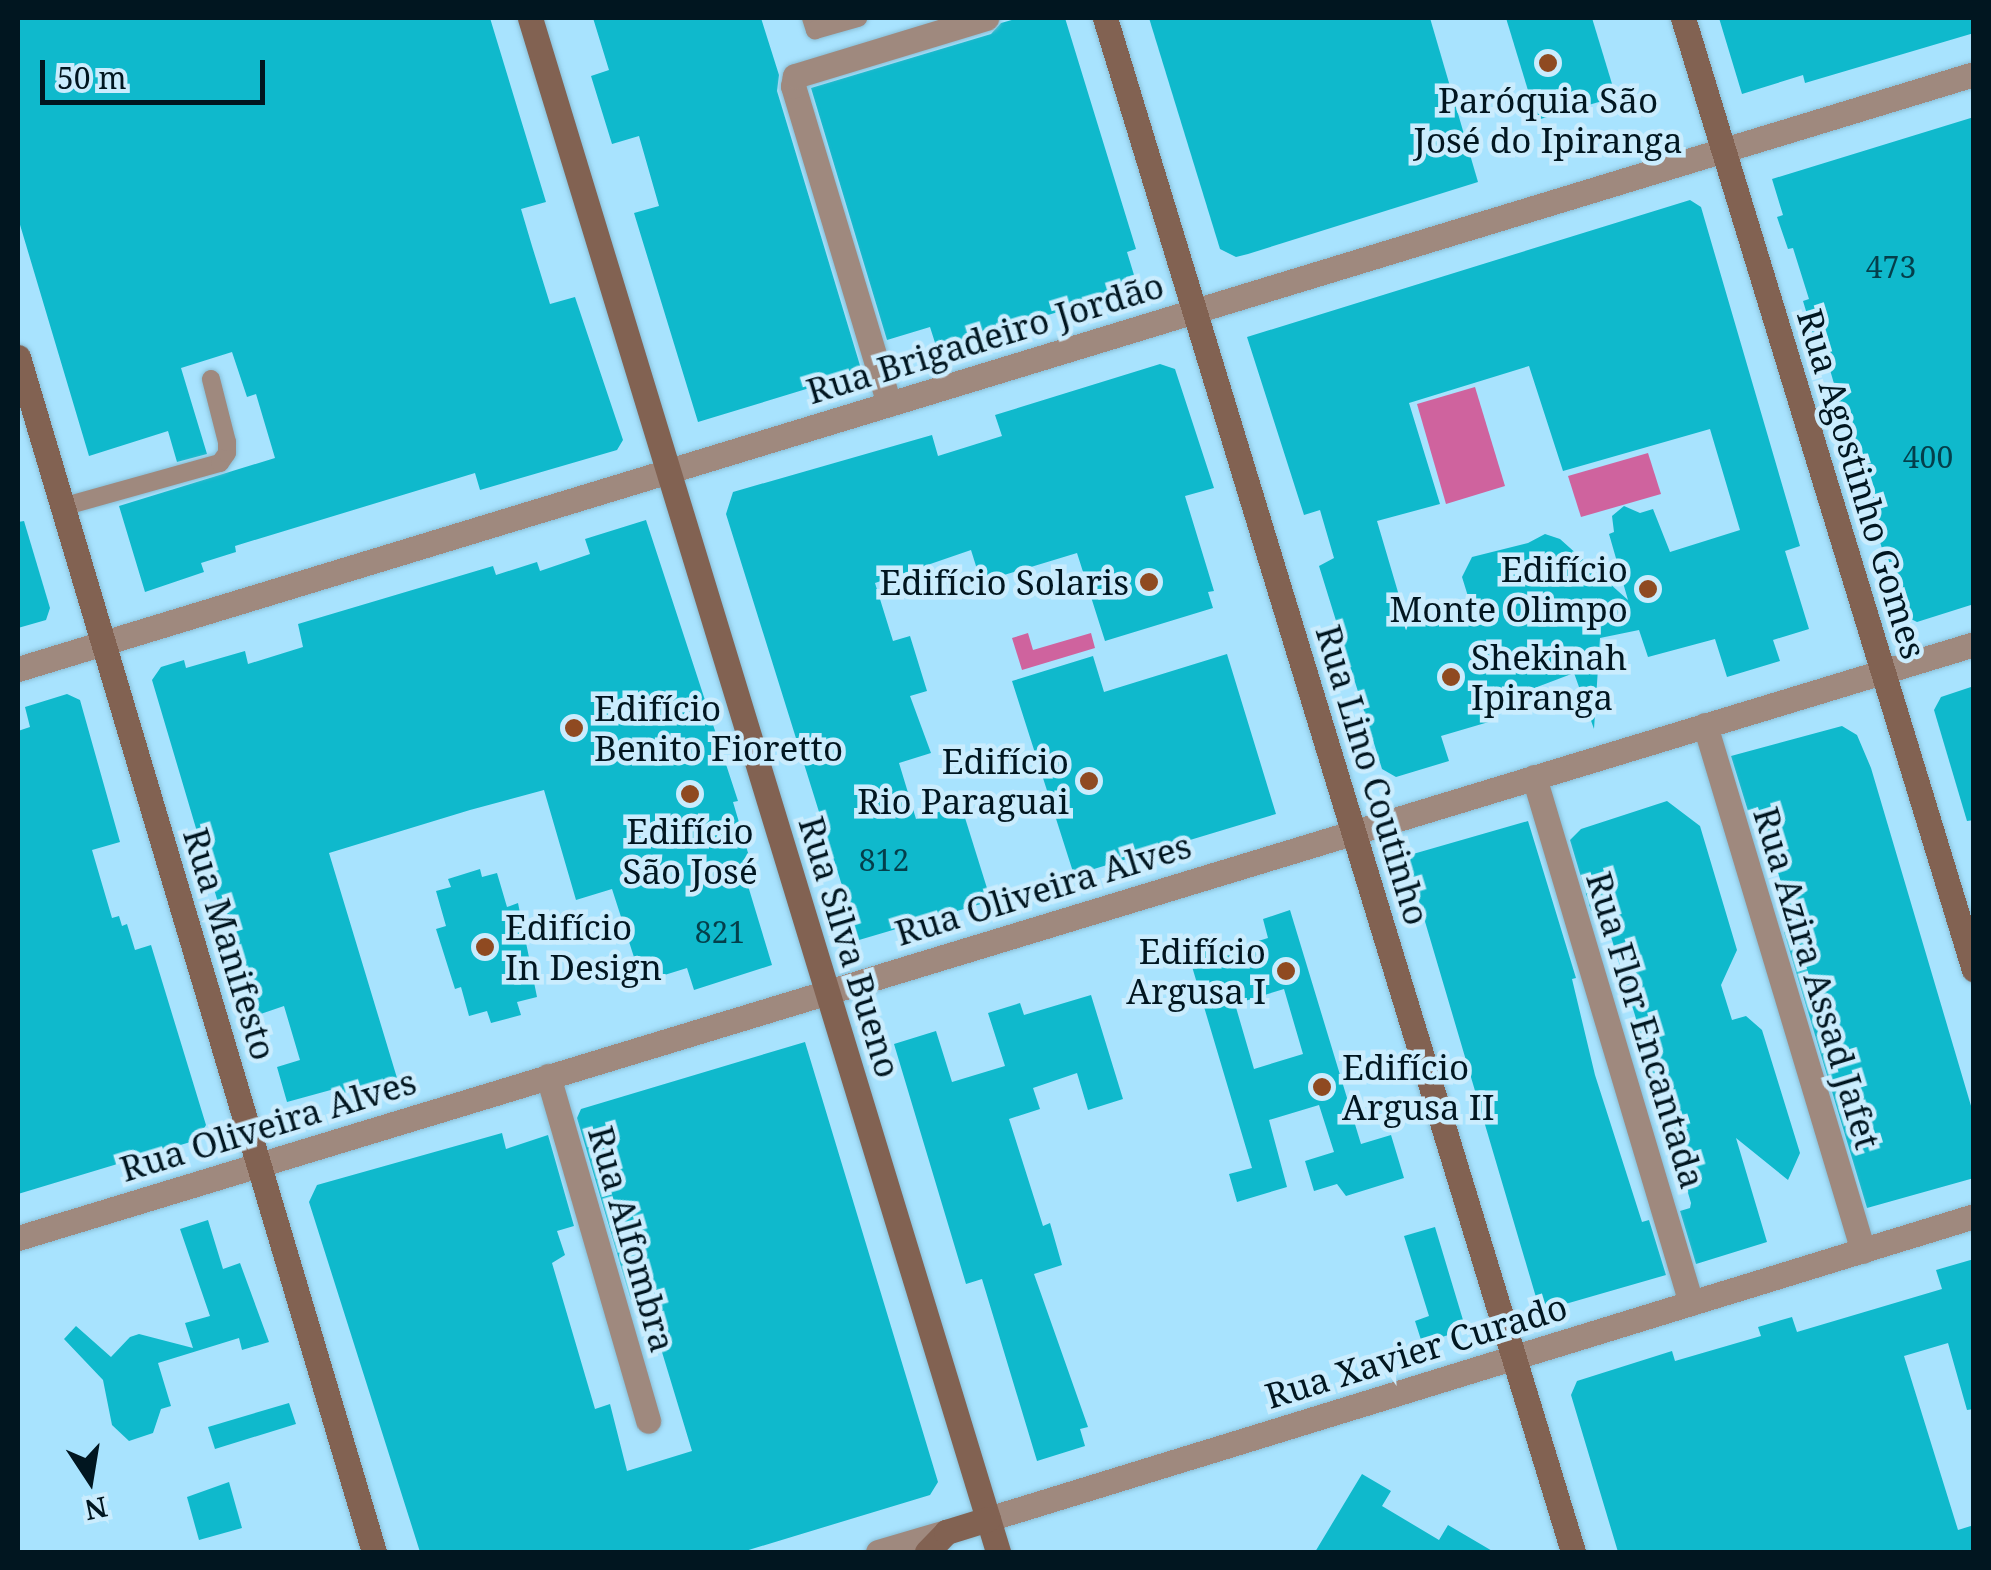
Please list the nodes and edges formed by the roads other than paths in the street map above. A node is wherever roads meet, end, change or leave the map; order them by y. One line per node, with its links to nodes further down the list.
1 (530, 18): 13 (main road, Rua Silva Bueno)
2 (812, 18): 3 (lane)
3 (858, 18)
4 (986, 18): 12 (street)
5 (1105, 18): 9 (main road, Rua Lino Coutinho)
6 (1683, 18): 8 (main road, Rua Agostinho Gomes)
7 (1974, 74): 8 (street, Rua Brigadeiro Jordão)
8 (1724, 150): 9 (street, Rua Brigadeiro Jordão); 18 (main road, Rua Agostinho Gomes)
9 (1196, 311): 12 (street, Rua Brigadeiro Jordão); 21 (main road, Rua Lino Coutinho)
10 (18, 357): 14 (main road, Rua Manifesto)
11 (211, 378): 14 (lane)
12 (889, 404): 13 (street, Rua Brigadeiro Jordão)
13 (669, 471): 15 (street, Rua Brigadeiro Jordão); 23 (main road, Rua Silva Bueno)
14 (62, 506): 15 (main road, Rua Manifesto)
15 (104, 643): 17 (street, Rua Brigadeiro Jordão); 25 (main road, Rua Manifesto)
16 (1974, 644): 18 (street, Rua Oliveira Alves)
17 (18, 670)
18 (1882, 671): 19 (street, Rua Oliveira Alves); 22 (main road, Rua Agostinho Gomes)
19 (1705, 725): 20 (street, Rua Oliveira Alves); 28 (street, Rua Azira Assad Jafet)
20 (1534, 777): 21 (street, Rua Oliveira Alves); 29 (street, Rua Flor Encantada)
21 (1354, 832): 23 (street, Rua Oliveira Alves); 30 (main road, Rua Lino Coutinho)
22 (1974, 970)
23 (828, 992): 24 (street, Rua Oliveira Alves); 32 (main road, Rua Silva Bueno)
24 (548, 1076): 25 (street, Rua Oliveira Alves); 31 (street, Rua Alfombra)
25 (259, 1164): 27 (street, Rua Oliveira Alves); 34 (main road, Rua Manifesto)
26 (1974, 1216): 28 (street, Rua Xavier Curado)
27 (18, 1238)
28 (1863, 1250): 29 (street, Rua Xavier Curado)
29 (1690, 1303): 30 (street, Rua Xavier Curado)
30 (1514, 1358): 32 (street, Rua Xavier Curado); 38 (main road, Rua Lino Coutinho)
31 (648, 1420)
32 (988, 1519): 33 (main road, Rua Xavier Curado); 37 (main road, Rua Silva Bueno)
33 (946, 1532): 35 (street, Rua Xavier Curado); 36 (main road)
34 (374, 1552)
35 (878, 1552)
36 (927, 1552)
37 (998, 1552)
38 (1573, 1552)

